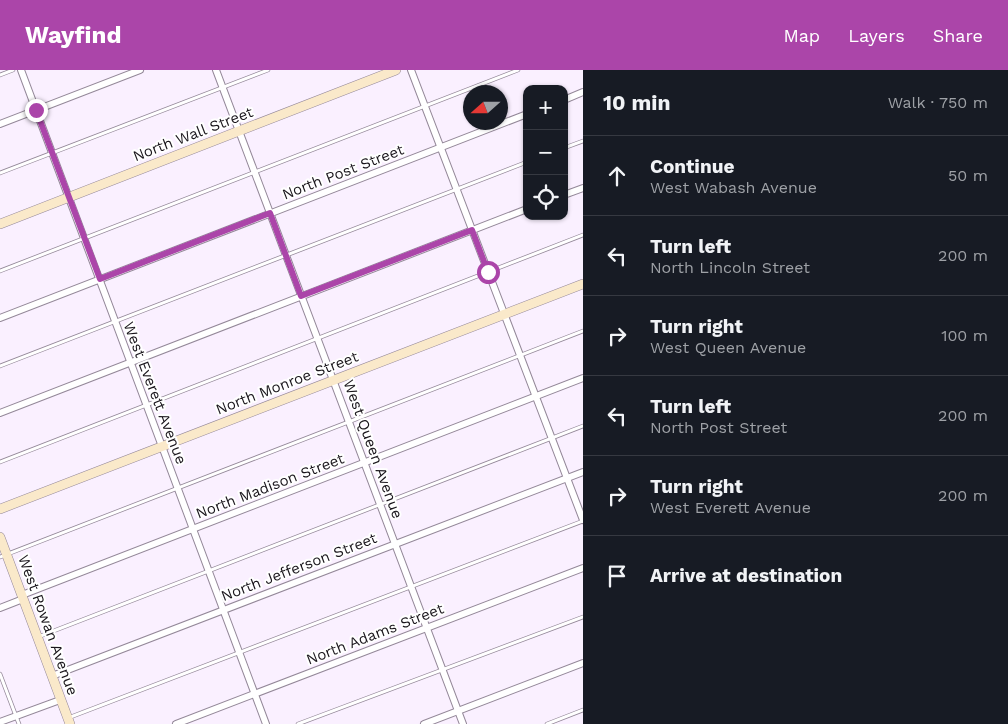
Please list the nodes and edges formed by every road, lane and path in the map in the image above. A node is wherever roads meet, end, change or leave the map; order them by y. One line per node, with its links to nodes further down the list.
1 (14, 70): 9 (lane)
2 (21, 70): 14 (street, West Everett Avenue)
3 (140, 70): 14 (street)
4 (216, 70): 10 (street, West Queen Avenue)
5 (268, 70): 10 (lane)
6 (396, 70): 17 (main road, North Wall Street)
7 (411, 70): 13 (street)
8 (518, 70): 13 (lane)
9 (0, 75)
10 (223, 87): 17 (street, West Queen Avenue); 21 (lane)
11 (583, 92): 12 (street)
12 (568, 98)
13 (425, 106): 19 (street); 23 (lane)
14 (36, 110): 16 (street); 21 (street, West Everett Avenue)
15 (523, 116): 19 (street, North Post Street)
16 (0, 124)
17 (239, 130): 23 (street, West Queen Avenue); 28 (main road, North Wall Street)
18 (583, 141): 20 (lane)
19 (441, 147): 26 (street); 30 (street, North Post Street)
20 (568, 147)
21 (52, 153): 24 (lane); 28 (street, West Everett Avenue)
22 (523, 164): 26 (lane)
23 (254, 172): 30 (street, West Queen Avenue); 34 (lane)
24 (0, 173)
25 (583, 188): 27 (street)
26 (457, 190): 32 (street); 35 (lane)
27 (568, 194)
28 (68, 197): 31 (main road, North Wall Street); 34 (street, West Everett Avenue)
29 (523, 211): 32 (street)
30 (270, 213): 35 (street, West Queen Avenue); 38 (street, North Post Street)
31 (0, 224)
32 (472, 230): 37 (street); 40 (street)
33 (583, 235): 37 (lane)
34 (84, 238): 36 (lane); 38 (street, West Everett Avenue)
35 (286, 255): 40 (street, West Queen Avenue); 43 (lane)
36 (0, 270)
37 (488, 272): 41 (street); 45 (lane)
38 (100, 279): 42 (street, North Post Street); 43 (street, West Everett Avenue)
39 (583, 284): 41 (main road, North Monroe Street)
40 (301, 296): 45 (street, West Queen Avenue); 47 (street)
41 (504, 314): 46 (street); 50 (main road, North Monroe Street)
42 (0, 318)
43 (115, 322): 47 (street, West Everett Avenue); 48 (lane)
44 (583, 331): 46 (lane)
45 (318, 338): 50 (street, West Queen Avenue); 52 (lane)
46 (520, 355): 51 (street); 54 (lane)
47 (130, 363): 52 (street, West Everett Avenue); 53 (street)
48 (0, 366)
49 (583, 378): 51 (street, North Madison Street)
50 (334, 380): 54 (street, West Queen Avenue); 57 (main road, North Monroe Street)
51 (535, 396): 56 (street); 59 (street, North Madison Street)
52 (146, 404): 57 (street, West Everett Avenue); 58 (lane)
53 (0, 413)
54 (349, 421): 59 (street, West Queen Avenue); 62 (lane)
55 (583, 426): 56 (lane)
56 (552, 438): 61 (street); 63 (lane)
57 (162, 447): 62 (street, West Everett Avenue); 64 (main road, North Monroe Street)
58 (0, 462)
59 (364, 462): 63 (street, West Queen Avenue); 66 (street, North Madison Street)
60 (583, 472): 61 (street, North Jefferson Street)
61 (567, 479): 65 (street); 68 (street, North Jefferson Street)
62 (177, 488): 66 (street, West Everett Avenue); 69 (lane)
63 (380, 504): 68 (street, West Queen Avenue); 71 (lane)
64 (0, 509)
65 (583, 521): 72 (lane)
66 (192, 529): 71 (street, West Everett Avenue); 73 (street, North Madison Street)
67 (0, 536): 69 (main road, West Rowan Avenue)
68 (395, 544): 72 (street, West Queen Avenue); 75 (street, North Jefferson Street)
69 (3, 556): 73 (main road, West Rowan Avenue)
70 (583, 568): 77 (street, North Adams Street)
71 (208, 571): 75 (street, West Everett Avenue); 78 (lane)
72 (410, 587): 77 (street, West Queen Avenue); 79 (lane)
73 (22, 597): 74 (street, North Madison Street); 78 (main road, West Rowan Avenue)
74 (0, 608)
75 (223, 610): 79 (street, West Everett Avenue); 83 (street, North Jefferson Street)
76 (583, 617): 81 (lane)
77 (426, 628): 81 (street, West Queen Avenue); 84 (street, North Adams Street)
78 (37, 637): 83 (main road, West Rowan Avenue)
79 (239, 652): 84 (street, West Everett Avenue); 89 (lane)
80 (583, 663): 87 (street)
81 (442, 670): 87 (street, West Queen Avenue); 94 (lane)
82 (0, 674): 88 (lane)
83 (52, 676): 85 (main road, West Rowan Avenue)
84 (255, 694): 92 (street, North Adams Street); 93 (street, West Everett Avenue)
85 (60, 700): 88 (street); 89 (main road, West Rowan Avenue)
86 (583, 710): 97 (lane)
87 (458, 711): 95 (street); 96 (street, West Queen Avenue)
88 (16, 716): 90 (street); 91 (lane)
89 (68, 721)
90 (0, 722)
91 (19, 724)
92 (176, 724)
93 (266, 724)
94 (298, 724)
95 (424, 724)
96 (463, 724)
97 (547, 724)

